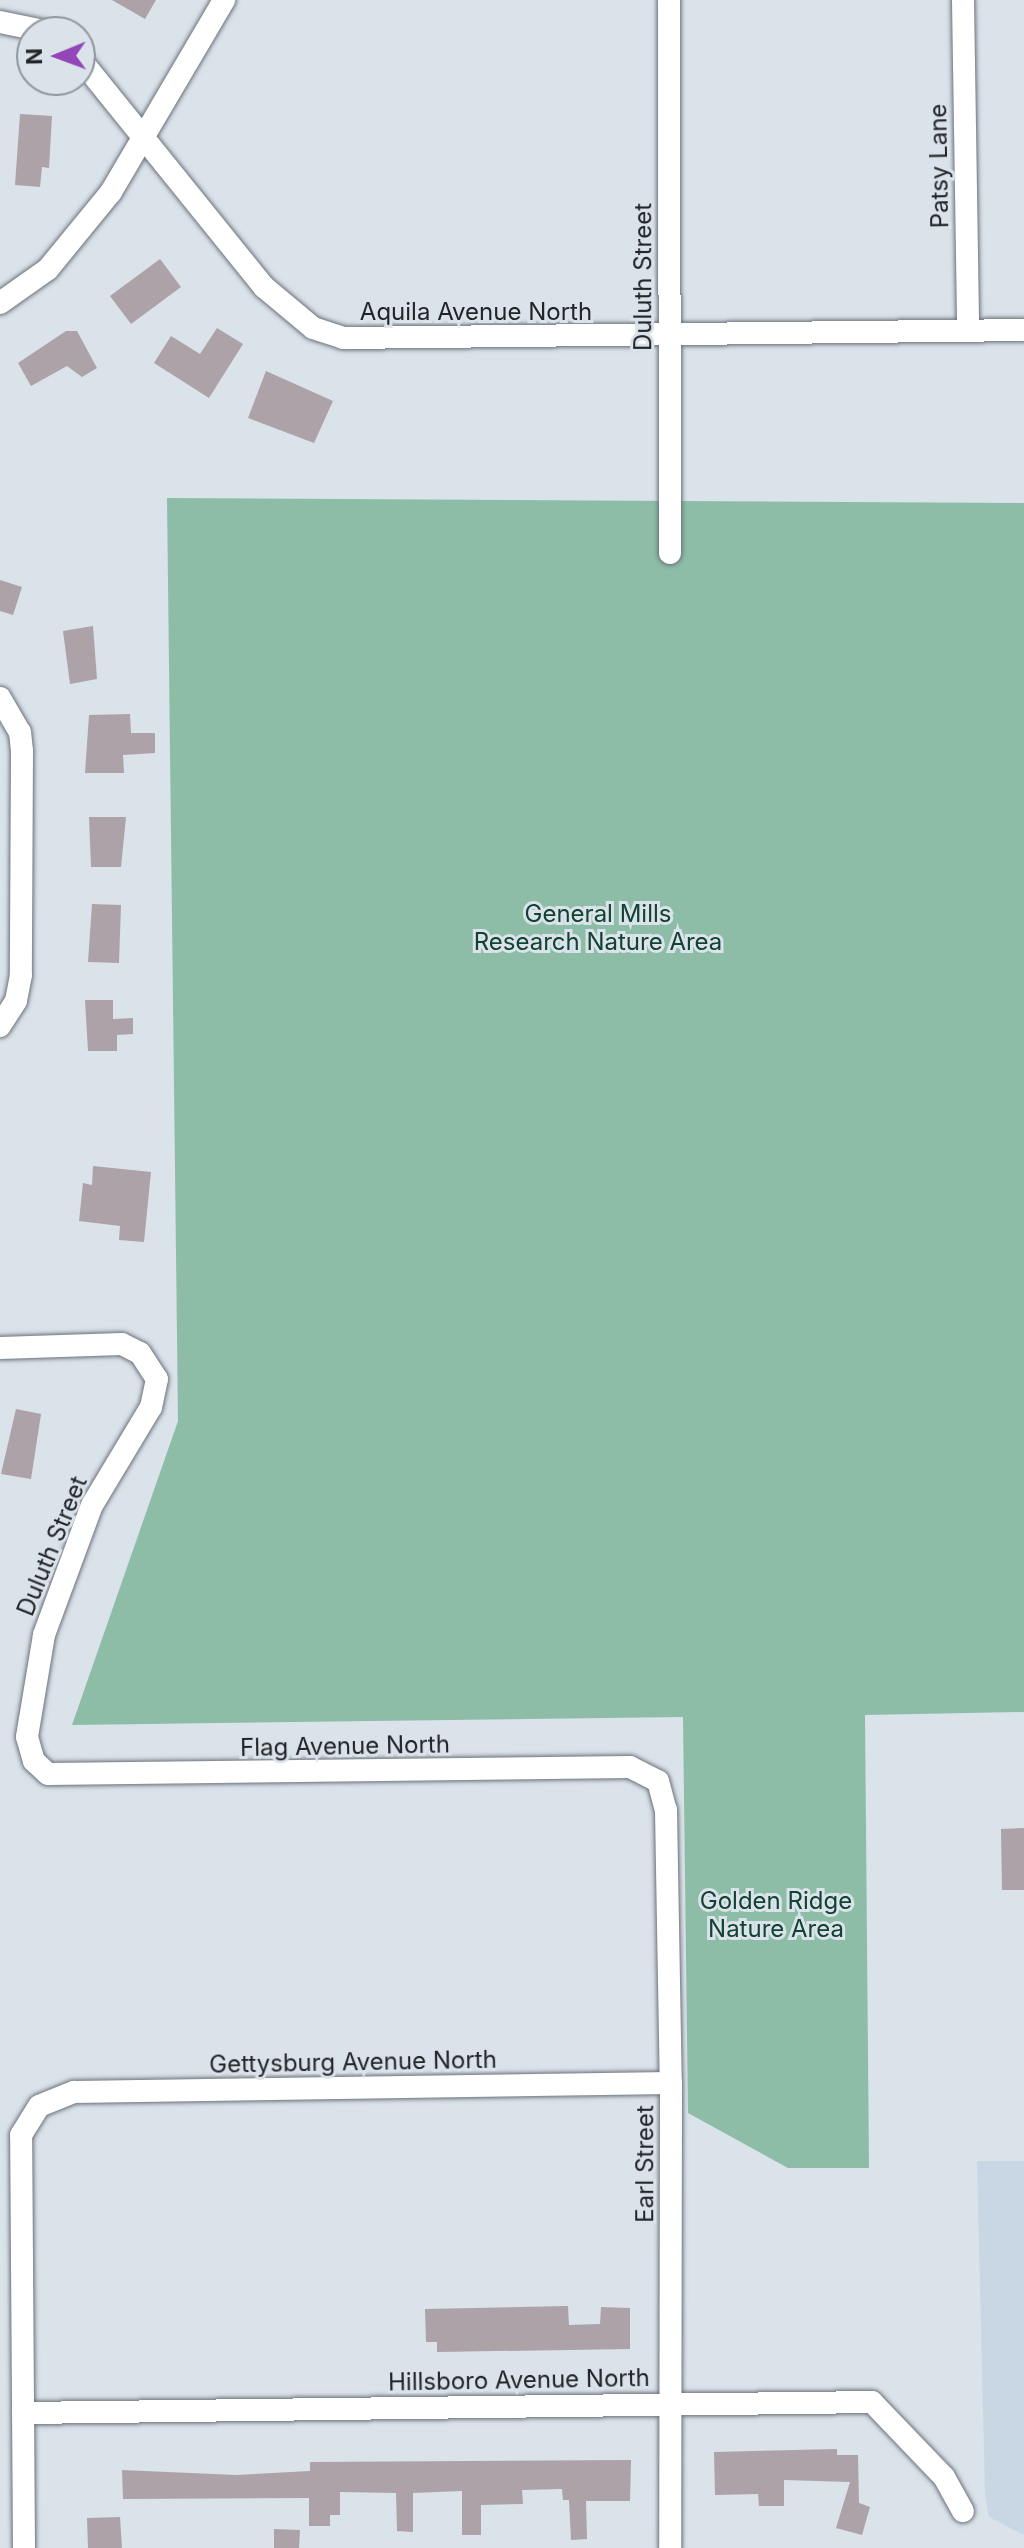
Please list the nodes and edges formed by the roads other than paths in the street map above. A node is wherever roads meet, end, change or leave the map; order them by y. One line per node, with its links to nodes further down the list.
1 (224, 0): 5 (street)
2 (669, 0): 9 (street, Duluth Street)
3 (963, 0): 7 (street, Patsy Lane)
4 (96, 79): 5 (street, Aquila Avenue North)
5 (143, 137): 6 (street); 9 (street, Aquila Avenue North)
6 (0, 303)
7 (968, 330): 8 (street, Aquila Avenue North); 9 (street, Aquila Avenue North)
8 (1024, 330)
9 (669, 337): 10 (street, Duluth Street)
10 (670, 553)
11 (0, 698): 12 (street)
12 (0, 1026)
13 (0, 1348): 14 (street, Duluth Street)
14 (34, 1761): 15 (street, Flag Avenue North)
15 (658, 1781): 16 (street, Earl Street)
16 (671, 2083): 17 (street, Earl Street); 18 (street, Gettysburg Avenue North)
17 (669, 2404): 18 (street, Hillsboro Avenue North); 19 (street, Hillsboro Avenue North); 21 (street, Earl Street)
18 (23, 2413): 20 (street)
19 (963, 2511)
20 (24, 2548)
21 (670, 2548)

